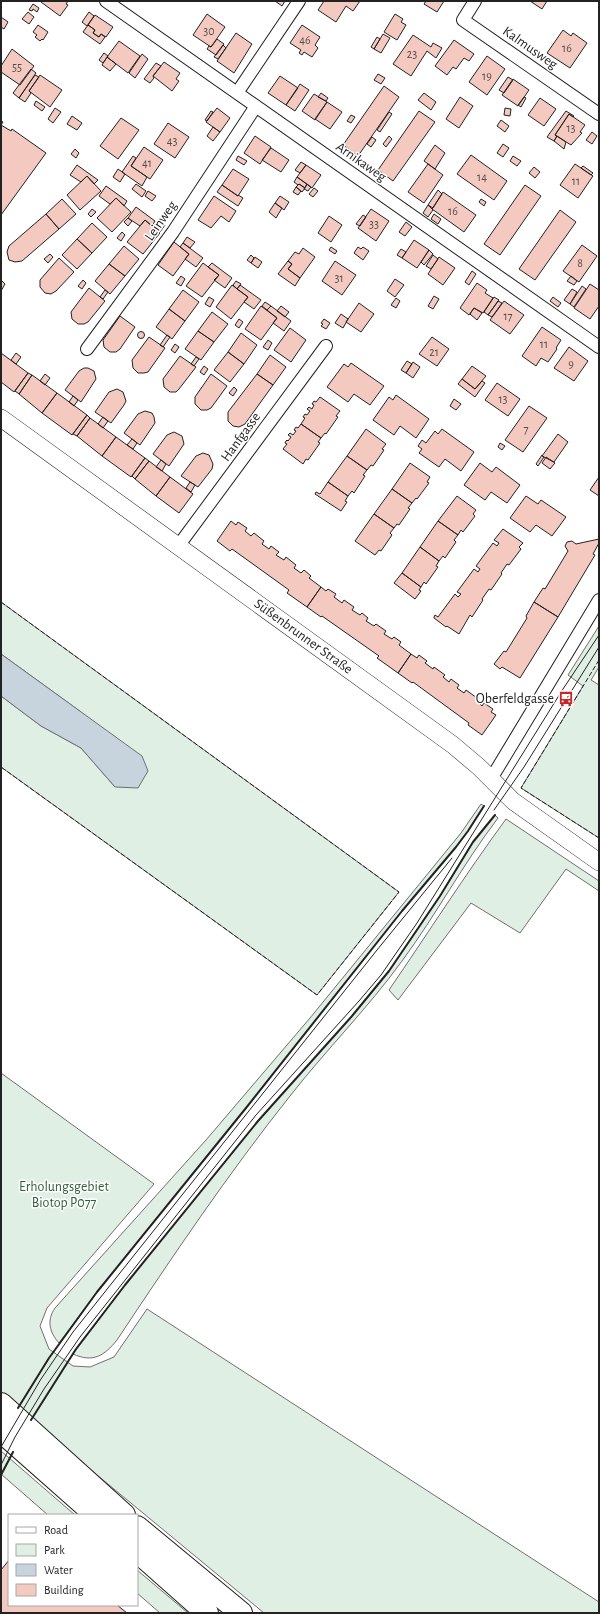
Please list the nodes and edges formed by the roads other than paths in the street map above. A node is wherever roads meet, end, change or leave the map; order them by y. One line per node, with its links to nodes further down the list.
1 (106, 1): 4 (street, Arnikaweg)
2 (299, 1): 4 (street)
3 (475, 1): 6 (street, Kalmusweg)
4 (237, 93): 5 (street, Arnikaweg)
5 (256, 106): 8 (street, Arnikaweg); 9 (street, Leinweg)
6 (599, 114)
7 (326, 346): 11 (street, Hanfgasse)
8 (599, 347)
9 (87, 349)
10 (1, 418): 11 (street, Süßenbrunner Straße)
11 (179, 545): 13 (street, Süßenbrunner Straße)
12 (599, 600): 13 (street)
13 (491, 779): 14 (street, Süßenbrunner Straße)
14 (599, 862)
15 (1, 1404): 18 (highway)
16 (1, 1431): 17 (highway)
17 (95, 1514)
18 (123, 1514)
19 (138, 1528): 22 (highway)
20 (138, 1552): 21 (highway)
21 (207, 1613)
22 (241, 1613)

